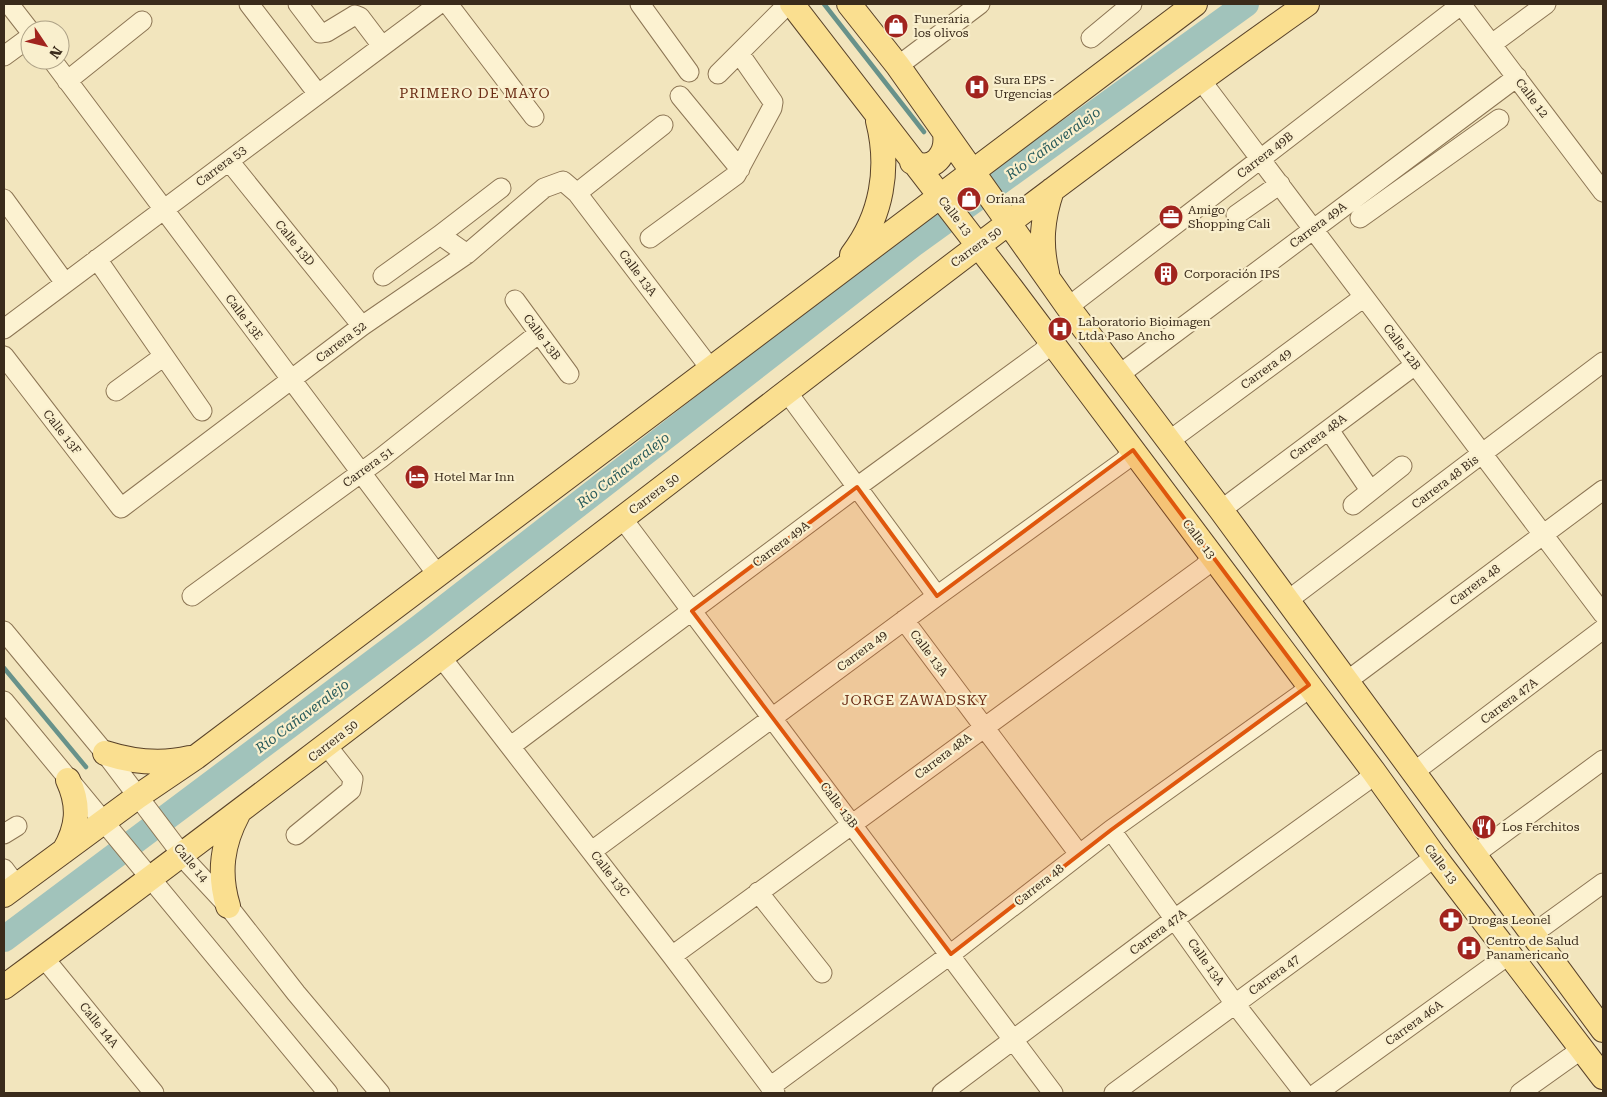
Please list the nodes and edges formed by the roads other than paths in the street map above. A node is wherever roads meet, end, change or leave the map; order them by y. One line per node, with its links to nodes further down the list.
1 (9, 4): 15 (street)
2 (249, 4): 30 (street)
3 (298, 4): 20 (street)
4 (439, 4): 20 (street, Carrera 53)
5 (448, 4): 32 (street)
6 (640, 4): 25 (street)
7 (790, 4): 21 (street); 33 (main road, Calle 13)
8 (849, 4): 23 (main road)
9 (980, 4): 23 (street)
10 (1132, 4): 17 (street)
11 (1195, 4): 37 (main road)
12 (1307, 4): 28 (main road, Carrera 50)
13 (1462, 4): 19 (street, Calle 12); 39 (street, Carrera 49B)
14 (1546, 4): 19 (street)
15 (21, 20)
16 (142, 21): 29 (street)
17 (1090, 38)
18 (20, 44): 22 (street)
19 (1492, 44): 27 (street, Calle 12)
20 (382, 46): 30 (street, Carrera 53)
21 (740, 53): 26 (street); 43 (street)
22 (4, 56)
23 (898, 66): 36 (main road)
24 (59, 70): 29 (street, Calle 13E)
25 (689, 72)
26 (718, 74)
27 (1517, 77): 38 (street, Carrera 49A); 49 (street, Calle 12)
28 (1200, 79): 39 (street, Calle 12B); 48 (main road, Carrera 50)
29 (67, 81): 52 (street, Calle 13E)
30 (318, 94): 40 (street, Carrera 53)
31 (680, 96): 43 (street)
32 (534, 117)
33 (877, 117): 41 (main road, Calle 13); 62 (main road)
34 (1499, 119): 42 (street)
35 (663, 125): 46 (street, Carrera 52)
36 (941, 129): 37 (main road); 41 (main road); 44 (main road)
37 (1012, 143): 44 (main road)
38 (1419, 150): 42 (street); 56 (street, Carrera 49A)
39 (1260, 159): 45 (street, Calle 12B); 70 (street, Carrera 49B)
40 (229, 161): 52 (street, Carrera 53); 71 (street, Calle 13D)
41 (912, 162): 51 (main road, Calle 13)
42 (1432, 167): 55 (street)
43 (740, 169): 58 (street)
44 (975, 176): 51 (main road); 54 (main road)
45 (1280, 184): 53 (street); 56 (street, Calle 12B)
46 (570, 187): 60 (street, Carrera 52); 79 (street, Calle 13A)
47 (501, 188): 57 (street)
48 (1052, 190): 54 (main road, Carrera 50); 65 (main road)
49 (1603, 192)
50 (4, 199): 66 (street)
51 (942, 200): 59 (main road, Calle 13); 62 (main road)
52 (164, 210): 61 (street, Carrera 53); 82 (street, Calle 13E)
53 (1236, 214)
54 (1005, 218): 59 (main road, Carrera 50); 65 (main road)
55 (1360, 218)
56 (1313, 229): 68 (street, Calle 12B); 81 (street, Carrera 49A)
57 (440, 235): 60 (street); 64 (street)
58 (650, 238)
59 (974, 240): 63 (main road, Carrera 50); 67 (main road, Calle 13)
60 (467, 254): 71 (street, Carrera 52)
61 (97, 259): 66 (street, Carrera 53); 76 (street)
62 (840, 270): 79 (main road)
63 (941, 273): 67 (main road); 84 (main road, Carrera 50)
64 (383, 276)
65 (1049, 280): 70 (main road)
66 (65, 283): 72 (street, Carrera 53)
67 (1011, 288): 74 (main road, Calle 13)
68 (1364, 297): 78 (street, Calle 12B); 87 (street, Carrera 49)
69 (514, 300): 73 (street, Calle 13B)
70 (1068, 307): 81 (main road)
71 (362, 326): 82 (street, Carrera 52)
72 (4, 329)
73 (539, 333): 80 (street, Calle 13B); 91 (street, Carrera 51)
74 (1051, 342): 88 (main road, Calle 13); 92 (street, Carrera 49A)
75 (4, 356): 96 (street, Calle 13F)
76 (164, 356): 83 (street); 85 (street)
77 (1603, 362): 89 (street, Carrera 48 Bis)
78 (1415, 364): 86 (street, Carrera 48A); 89 (street, Calle 12B)
79 (710, 368): 102 (main road)
80 (569, 374)
81 (1120, 374): 87 (main road)
82 (291, 379): 91 (street, Calle 13E); 96 (street, Carrera 52)
83 (116, 391)
84 (787, 392): 92 (street); 98 (main road, Carrera 50)
85 (202, 411)
86 (1329, 430): 93 (street); 97 (street, Carrera 48A)
87 (1169, 441): 97 (main road)
88 (1133, 450): 99 (main road, Calle 13); 104 (street, Carrera 49)
89 (1482, 454): 100 (street, Calle 12B); 105 (street, Carrera 48 Bis)
90 (1402, 466): 93 (street)
91 (361, 472): 102 (street, Calle 13E); 103 (street, Carrera 51)
92 (857, 487): 104 (street); 106 (street, Carrera 49A)
93 (1370, 490): 95 (street)
94 (1603, 490): 100 (street, Carrera 48)
95 (1353, 505)
96 (121, 508)
97 (1221, 510): 99 (main road); 105 (main road)
98 (622, 518): 106 (street, Calle 13B); 111 (main road, Carrera 50)
99 (1193, 531): 101 (main road, Calle 13)
100 (1543, 534): 107 (street, Calle 12B); 112 (street, Carrera 48)
101 (1212, 556): 113 (main road, Calle 13); 116 (street, Carrera 48A)
102 (437, 574): 120 (main road)
103 (192, 596)
104 (937, 596): 108 (street, Carrera 49)
105 (1287, 601): 112 (main road)
106 (692, 611): 115 (street, Calle 13B); 118 (street, Carrera 49A)
107 (1603, 614)
108 (904, 620): 115 (street, Carrera 49); 116 (street, Calle 13A)
109 (1603, 629): 123 (street, Carrera 47A)
110 (4, 631): 119 (street, Calle 14)
111 (442, 657): 117 (main road, Carrera 50); 118 (street, Calle 13C)
112 (1347, 680): 123 (main road)
113 (1309, 685): 122 (main road, Calle 13); 129 (street, Carrera 48)
114 (4, 701): 124 (street)
115 (773, 717): 127 (street, Calle 13B); 132 (street, Carrera 49)
116 (984, 726): 127 (street, Carrera 48A); 134 (street, Calle 13A)
117 (327, 746): 126 (main road, Carrera 50); 130 (street)
118 (511, 746): 132 (street, Calle 13C)
119 (104, 753): 120 (main road); 125 (street, Calle 14)
120 (196, 756): 125 (main road)
121 (1603, 760): 135 (street)
122 (1374, 772): 136 (main road, Calle 13); 142 (street, Carrera 47A)
123 (1414, 772): 135 (main road)
124 (68, 780): 128 (street); 131 (main road)
125 (140, 801): 128 (main road); 133 (street, Calle 14)
126 (238, 814): 133 (main road, Carrera 50); 141 (main road)
127 (852, 824): 140 (street, Carrera 48A); 145 (street, Calle 13B)
128 (107, 826): 131 (main road); 137 (street)
129 (1111, 830): 134 (street, Carrera 48); 142 (street, Calle 13A)
130 (296, 835)
131 (64, 851): 138 (main road)
132 (592, 851): 146 (street, Calle 13C)
133 (180, 852): 137 (main road, Carrera 50); 141 (street, Calle 14)
134 (1079, 854): 145 (street, Carrera 48)
135 (1475, 854): 143 (main road)
136 (1435, 857): 144 (main road, Calle 13); 150 (street, Carrera 47)
137 (148, 875): 147 (main road, Carrera 50); 157 (street)
138 (8, 883)
139 (1603, 883): 143 (street)
140 (758, 892): 146 (street, Carrera 48A); 148 (street)
141 (228, 906): 158 (street, Calle 14)
142 (1176, 918): 150 (street, Calle 13A); 152 (street, Carrera 47A)
143 (1534, 933): 151 (main road)
144 (1509, 951): 153 (main road, Calle 13); 163 (street, Carrera 46A)
145 (951, 954): 152 (street, Calle 13B); 155 (street, Carrera 48)
146 (672, 956): 155 (street, Calle 13C)
147 (44, 958): 149 (main road, Carrera 50); 156 (street, Calle 14A)
148 (822, 974)
149 (4, 987)
150 (1235, 1004): 161 (street, Carrera 47); 162 (street, Calle 13A)
151 (1602, 1027)
152 (1015, 1040): 159 (street, Carrera 47A); 160 (street, Calle 13B)
153 (1580, 1046): 154 (main road, Calle 13); 164 (street)
154 (1603, 1077)
155 (772, 1090)
156 (154, 1093)
157 (328, 1093)
158 (380, 1093)
159 (942, 1093)
160 (1053, 1093)
161 (1114, 1093)
162 (1304, 1093)
163 (1317, 1093)
164 (1520, 1093)

